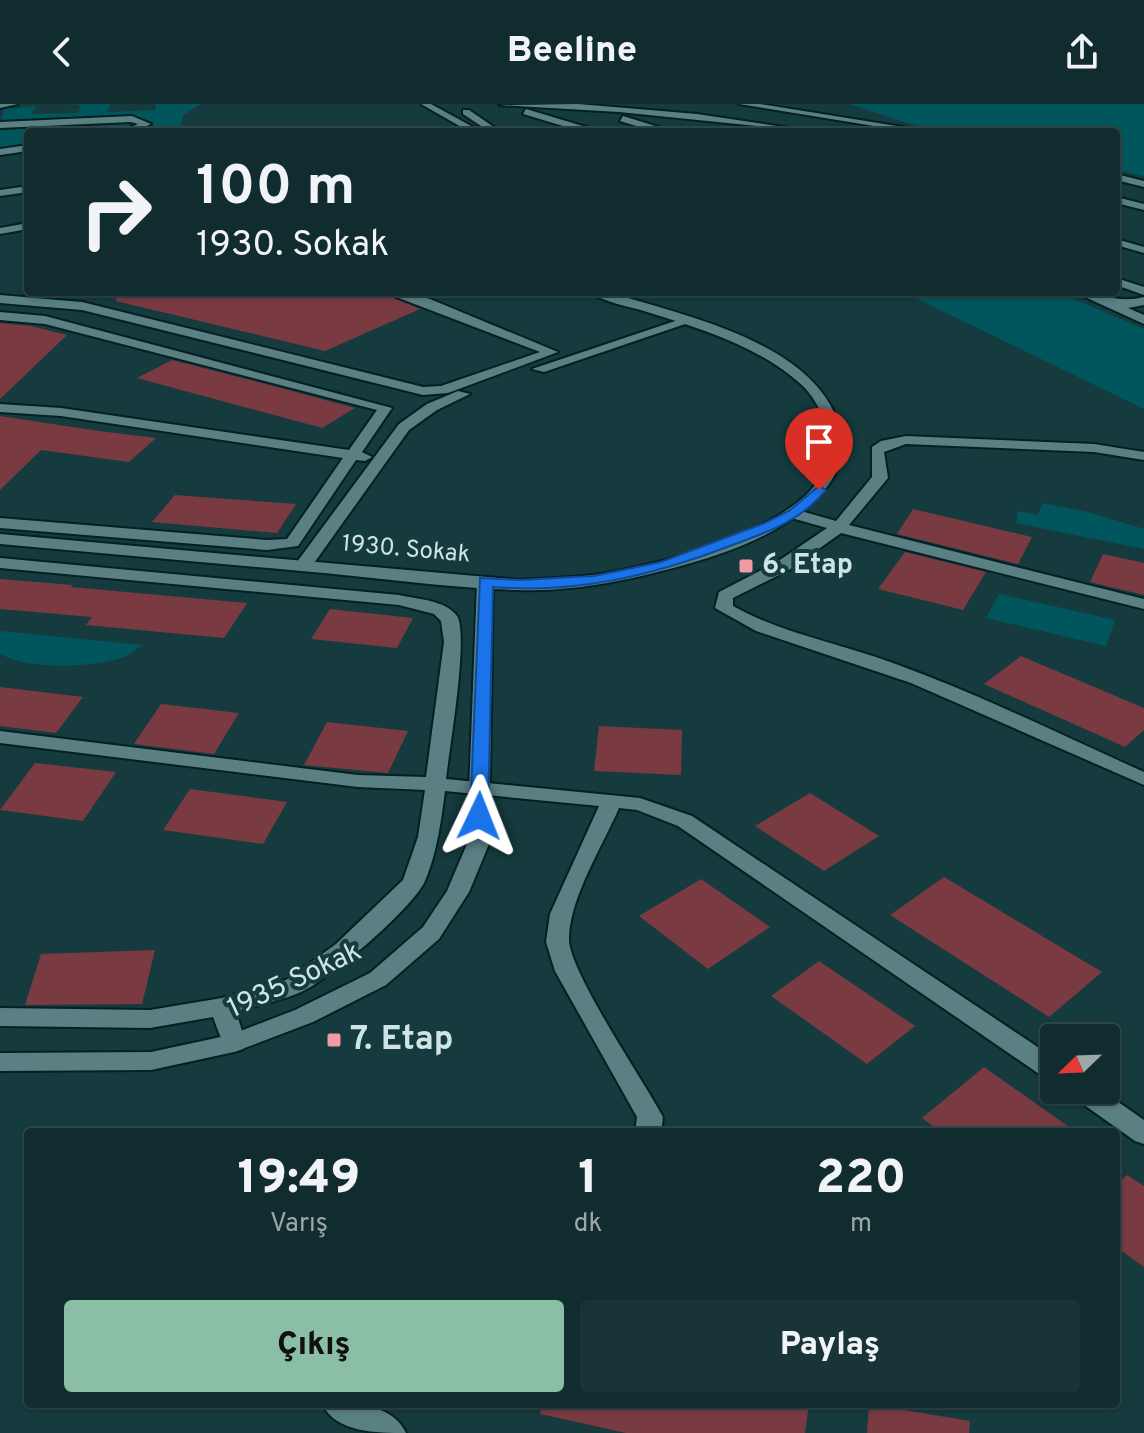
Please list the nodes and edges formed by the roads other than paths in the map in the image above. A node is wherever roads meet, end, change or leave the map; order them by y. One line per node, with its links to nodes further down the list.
1 (14, 104): 6 (street)
2 (425, 104): 12 (street)
3 (448, 104): 13 (street)
4 (643, 104): 9 (street)
5 (743, 104): 17 (street)
6 (0, 105)
7 (501, 105): 8 (street); 9 (street)
8 (520, 110): 14 (street); 15 (street)
9 (658, 113): 16 (street)
10 (0, 125): 11 (street)
11 (136, 128)
12 (470, 128)
13 (491, 128)
14 (580, 128)
15 (652, 128)
16 (780, 128)
17 (902, 128)
18 (24, 149): 19 (street)
19 (0, 152)
20 (1120, 178): 22 (street)
21 (24, 183): 23 (street)
22 (1144, 184)
23 (0, 186)
24 (24, 190): 25 (street)
25 (0, 193)
26 (1120, 201): 27 (street)
27 (1144, 207)
28 (24, 227): 29 (street)
29 (0, 231)
30 (1120, 243): 31 (street)
31 (1144, 250)
32 (1120, 283): 33 (street)
33 (1144, 293)
34 (404, 296): 43 (street)
35 (608, 296): 42 (street, 1930. Sokak)
36 (1092, 296): 41 (street)
37 (1094, 296): 39 (street)
38 (0, 299): 43 (street)
39 (1144, 301)
40 (0, 316): 46 (street)
41 (1144, 320)
42 (685, 322): 44 (street); 49 (street, 1930. Sokak)
43 (552, 352): 44 (street)
44 (569, 360): 48 (street)
45 (0, 408): 46 (street)
46 (353, 455): 48 (street); 50 (street)
47 (1144, 456): 51 (street)
48 (379, 459): 54 (street)
49 (794, 514): 51 (street); 55 (street, 1930. Sokak)
50 (0, 523)
51 (839, 527): 56 (street); 58 (street)
52 (0, 539): 54 (street, 1930. Sokak)
53 (0, 563): 59 (street)
54 (303, 566): 55 (street, 1930. Sokak)
55 (485, 582): 60 (street, 1935 Sokak)
56 (1144, 604)
57 (0, 737): 59 (street)
58 (1144, 779)
59 (435, 784): 60 (street); 62 (street)
60 (480, 788): 61 (street); 64 (street, 1935 Sokak)
61 (612, 801): 66 (street); 68 (street)
62 (222, 1007): 63 (street); 64 (street)
63 (0, 1017)
64 (234, 1043): 65 (street, 1935 Sokak)
65 (0, 1062)
66 (1040, 1062)
67 (1102, 1104): 69 (street)
68 (649, 1128)
69 (1144, 1134)
70 (344, 1408): 71 (street)
71 (390, 1433)

